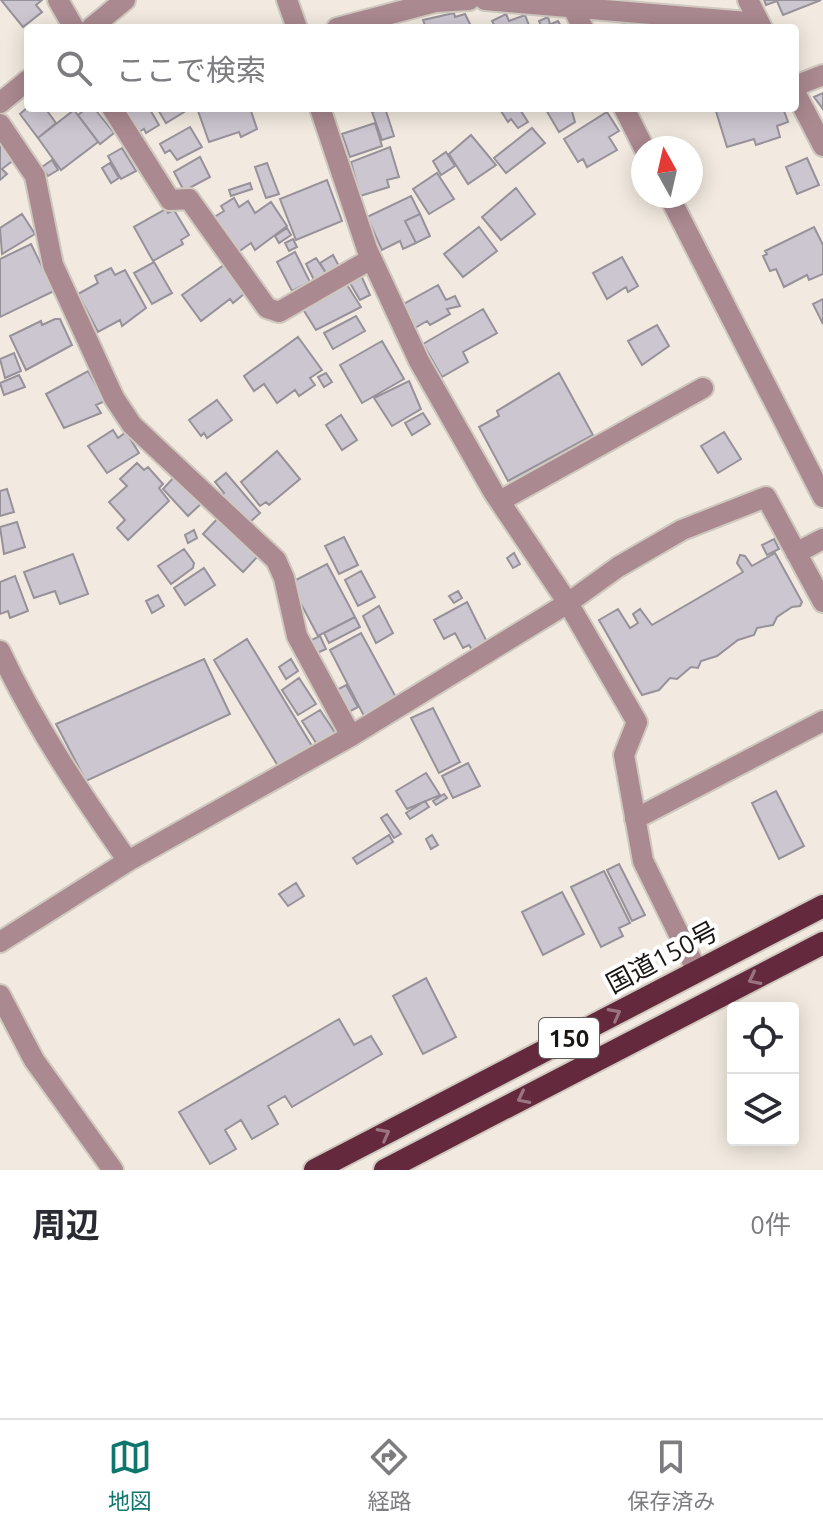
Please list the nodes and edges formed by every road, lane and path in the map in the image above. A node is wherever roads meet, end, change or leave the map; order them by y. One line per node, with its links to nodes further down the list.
1 (58, 0): 9 (street)
2 (125, 0): 10 (street)
3 (287, 0): 11 (street)
4 (469, 0): 12 (street)
5 (485, 0): 7 (street)
6 (748, 0): 15 (street)
7 (545, 2): 8 (street)
8 (572, 6): 13 (street); 14 (street)
9 (72, 24)
10 (96, 24)
11 (296, 24)
12 (352, 24)
13 (581, 24)
14 (742, 24)
15 (760, 24)
16 (823, 75): 18 (street)
17 (24, 83): 20 (street)
18 (799, 87)
19 (799, 97): 26 (street)
20 (0, 103)
21 (115, 112): 28 (street)
22 (321, 112): 28 (street)
23 (626, 112): 25 (street)
24 (0, 124): 38 (street)
25 (638, 136)
26 (823, 146)
27 (675, 208): 30 (street)
28 (371, 259): 31 (street)
29 (703, 388): 31 (street)
30 (823, 497)
31 (500, 501): 35 (street)
32 (823, 539): 33 (street)
33 (796, 553): 34 (street); 35 (street)
34 (823, 602)
35 (568, 603): 38 (street); 39 (street)
36 (0, 651): 40 (street)
37 (823, 721): 39 (street)
38 (351, 736): 40 (street)
39 (635, 819): 44 (street)
40 (128, 861): 42 (street)
41 (823, 906): 44 (highway, 国道150号 / 150)
42 (0, 942)
43 (823, 943): 48 (highway, 150, one-way to 48)
44 (697, 971): 47 (highway, 国道150号 / 150, one-way to 44)
45 (0, 995): 46 (street)
46 (113, 1170)
47 (315, 1170)
48 (385, 1170)

